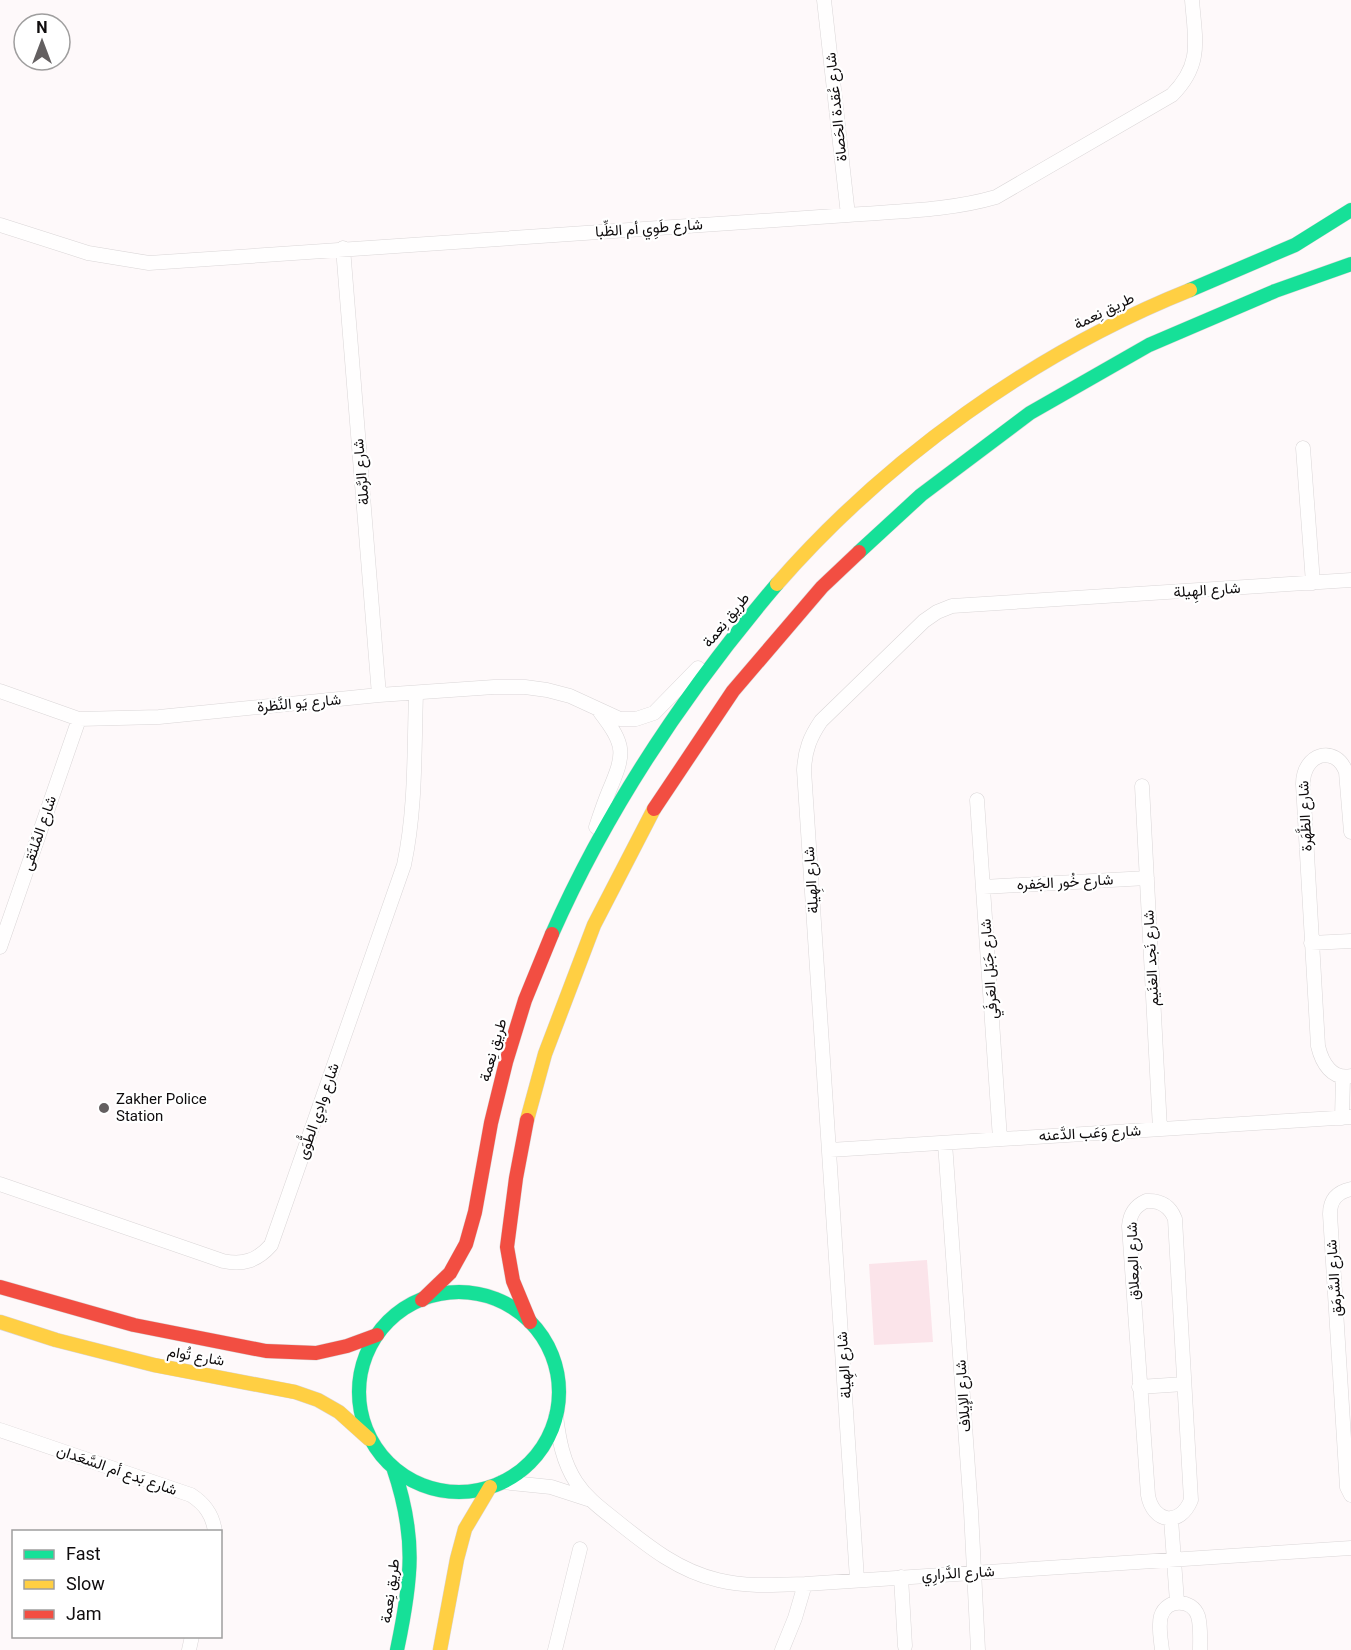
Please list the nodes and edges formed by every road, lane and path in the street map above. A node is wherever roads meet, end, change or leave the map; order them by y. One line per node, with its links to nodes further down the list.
1 (824, 0): 4 (street, شارع عُقدة الحَصاة)
2 (1192, 0): 4 (street, شارع طَوِي أم الظِّبا)
3 (1351, 210): 11 (main road, طريق نِعمة)
4 (848, 215): 6 (street, شارع طَوِي أم الظِّبا)
5 (0, 225): 6 (street, شارع طَوِي أم الظِّبا)
6 (343, 248): 14 (street, شارع الرَّملة)
7 (1351, 264): 37 (main road)
8 (1303, 448): 10 (street)
9 (1351, 580): 10 (street, شارع الهِيلة)
10 (1313, 582): 31 (street, شارع الهِيلة)
11 (751, 614): 15 (street, شارع يَو النَّظرة); 22 (main road, طريق نِعمة)
12 (0, 692): 16 (street, شارع يَو النَّظرة)
13 (416, 694): 14 (street, شارع يَو النَّظرة); 15 (street, شارع يَو النَّظرة); 32 (street, شارع وادِي الطُّوَى)
14 (379, 695): 16 (street, شارع يَو النَّظرة)
15 (598, 711): 22 (street, شارع يَو النَّظرة)
16 (79, 719): 25 (street, شارع المُلتَقى)
17 (1142, 786): 20 (street, شارع نَجد الغنَيم)
18 (977, 800): 21 (street, شارع جَبَل العَرفَي)
19 (1351, 832): 24 (street, شارع الظَّهَرة)
20 (1147, 878): 21 (street, شارع خُور الجَفره); 28 (street, شارع نَجد الغنَيم)
21 (983, 887): 29 (street, شارع جَبَل العَرفَي)
22 (573, 888): 35 (main road, طريق نِعمة)
23 (1351, 940): 24 (street)
24 (1311, 943): 26 (street, شارع الظَّهَرة)
25 (0, 947)
26 (1347, 1076): 27 (street, شارع الظَّهَرة)
27 (1346, 1118): 28 (street, شارع وَعَب الدَّعنه)
28 (1160, 1129): 29 (street, شارع وَعَب الدَّعنه)
29 (1000, 1139): 30 (street, شارع وَعَب الدَّعنه)
30 (945, 1143): 31 (street, شارع وَعَب الدَّعنه); 54 (street, شارع الإيلاف)
31 (830, 1150): 56 (street, شارع الهِيلة)
32 (0, 1184)
33 (1351, 1190): 39 (street, شارع السَّرمَق)
34 (0, 1287): 38 (main road, شارع تُوام)
35 (422, 1300): 37 (main road); 38 (main road)
36 (0, 1322): 44 (main road, شارع تُوام)
37 (530, 1323): 42 (main road)
38 (377, 1335): 44 (main road)
39 (1346, 1377): 47 (street, شارع السَّرمَق)
40 (1184, 1384): 41 (street); 41 (street, شارع المِعلاق); 49 (street, شارع المِعلاق)
41 (1139, 1387): 49 (street, شارع المِعلاق)
42 (556, 1416): 46 (main road); 48 (street, شارع الدَّرارِي)
43 (0, 1430): 50 (street, شارع بَدع أم السَّعَدان)
44 (374, 1445): 45 (main road)
45 (393, 1467): 46 (main road); 60 (main road, طريق نِعمة)
46 (496, 1484): 48 (street, شارع الدَّرارِي); 61 (main road)
47 (1351, 1495)
48 (589, 1500): 57 (street, شارع الدَّرارِي)
49 (1171, 1519): 53 (street)
50 (214, 1530)
51 (1351, 1548): 53 (street, شارع الدَّرارِي)
52 (580, 1549): 62 (street)
53 (1174, 1559): 54 (street, شارع الدَّرارِي); 58 (street)
54 (973, 1573): 55 (street, شارع الدَّرارِي); 64 (street, شارع الإيلاف)
55 (901, 1577): 56 (street, شارع الدَّرارِي); 59 (street)
56 (858, 1579): 57 (street, شارع الدَّرارِي)
57 (805, 1584): 63 (street)
58 (1177, 1602): 65 (street); 66 (street)
59 (905, 1646)
60 (397, 1650)
61 (440, 1650)
62 (555, 1650)
63 (782, 1650)
64 (978, 1650)
65 (1162, 1650)
66 (1200, 1650)

